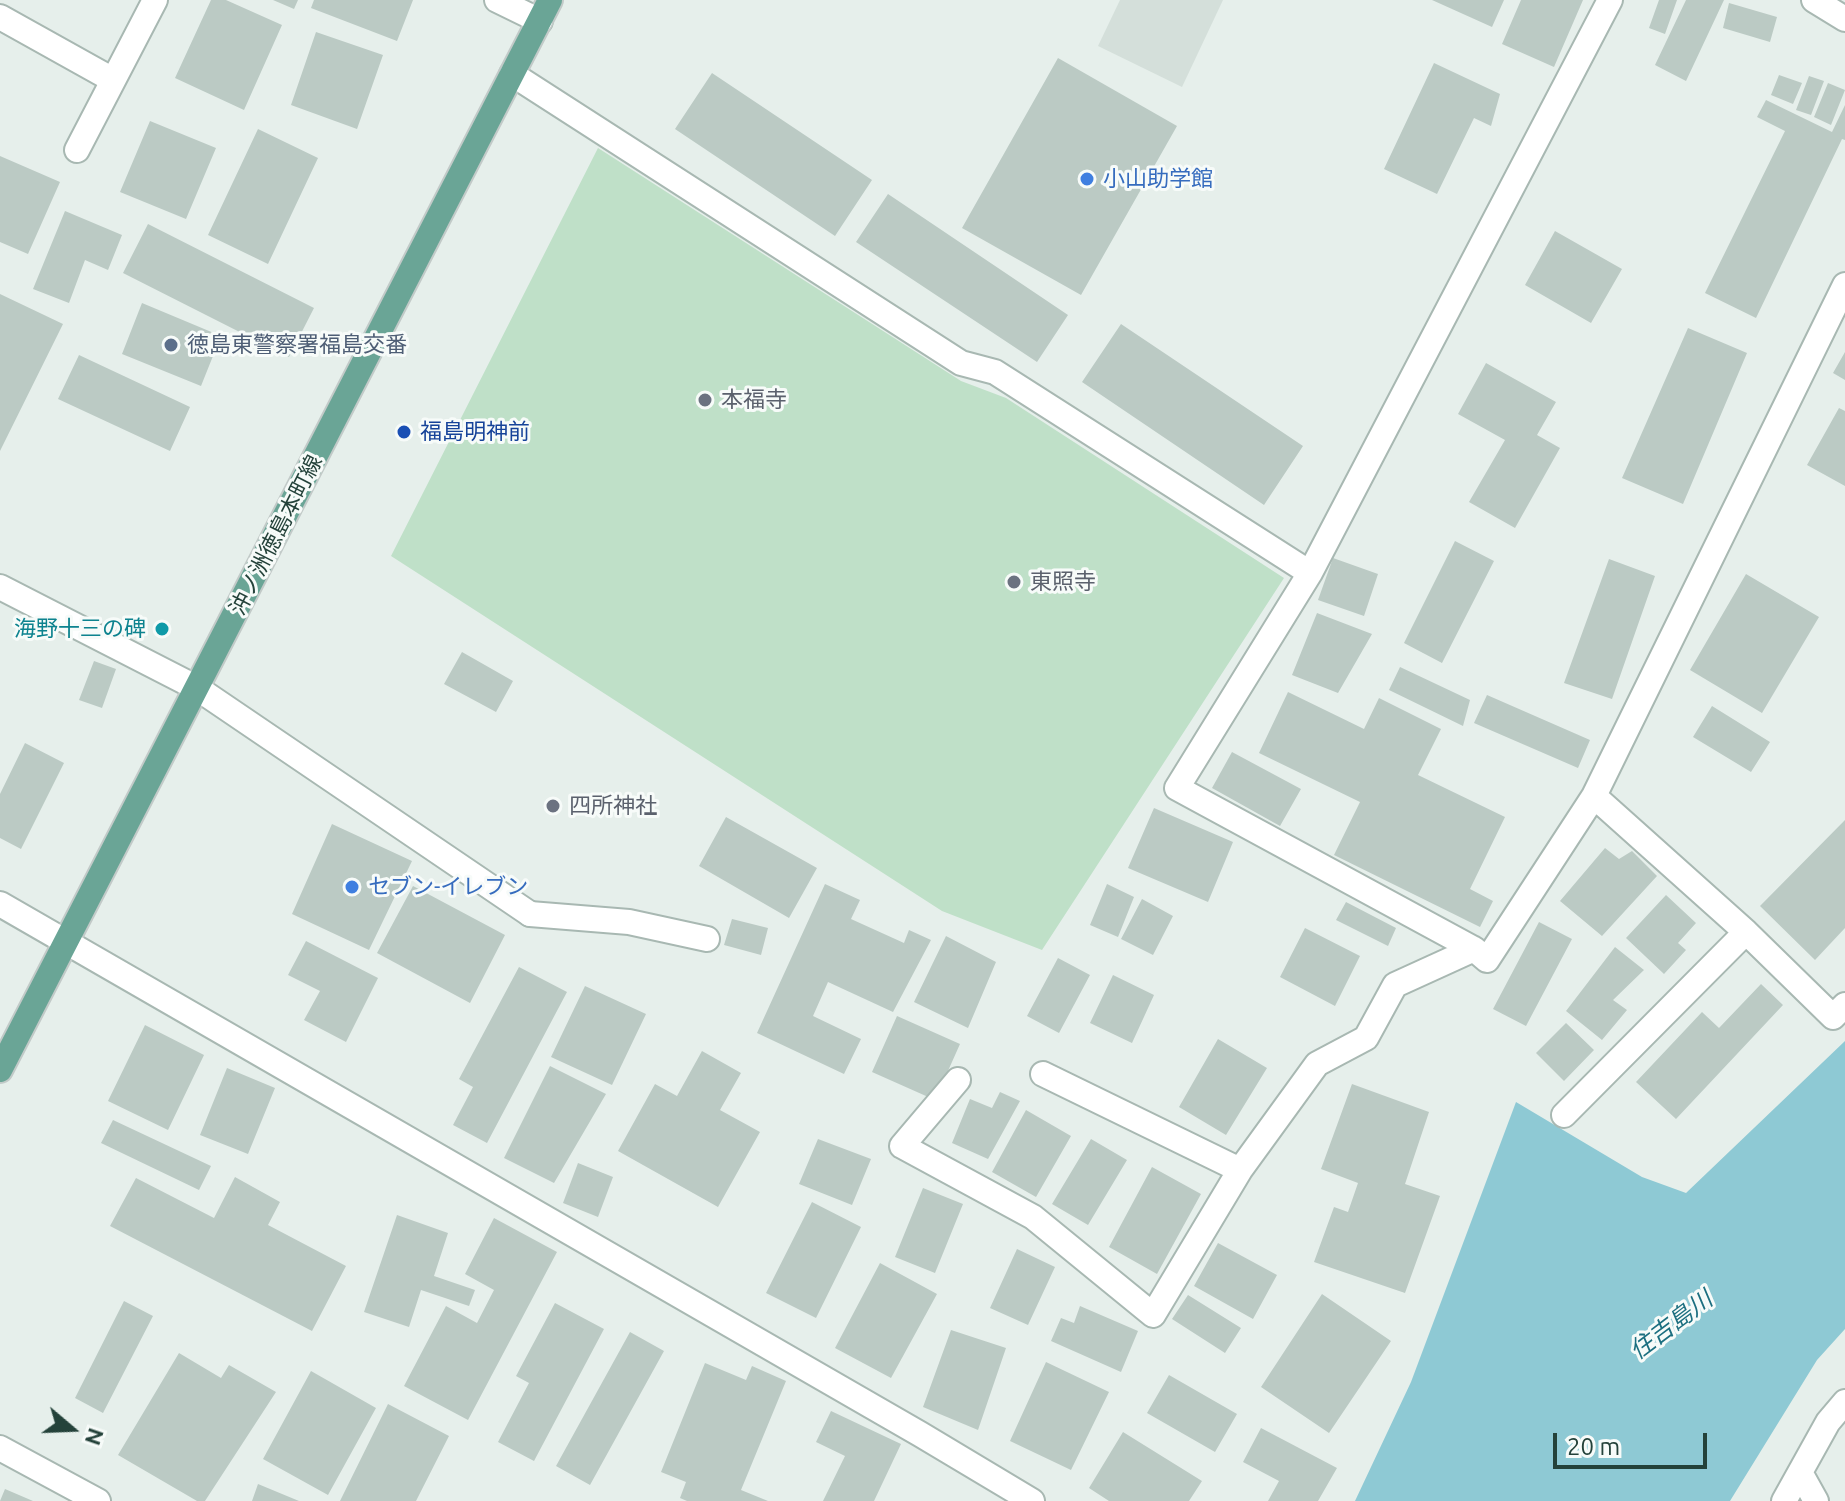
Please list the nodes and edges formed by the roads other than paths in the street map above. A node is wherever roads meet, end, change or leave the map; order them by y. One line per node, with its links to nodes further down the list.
1 (155, 0): 9 (street)
2 (497, 0): 5 (street)
3 (1610, 0): 12 (street)
4 (1814, 0): 6 (street)
5 (545, 10): 8 (main road, 沖ノ洲徳島本町線)
6 (1842, 11)
7 (0, 17): 9 (street)
8 (512, 74): 12 (street); 14 (main road, 沖ノ洲徳島本町線)
9 (113, 80): 10 (street)
10 (77, 150)
11 (1845, 285): 15 (street)
12 (1310, 573): 20 (street)
13 (0, 587): 14 (street)
14 (197, 688): 18 (street); 19 (main road, 沖ノ洲徳島本町線)
15 (1594, 796): 17 (street); 20 (street)
16 (0, 904): 19 (street)
17 (1746, 932): 21 (street); 25 (street)
18 (707, 939)
19 (67, 942): 22 (main road, 沖ノ洲徳島本町線); 31 (street)
20 (1474, 949): 26 (street)
21 (1845, 1005)
22 (0, 1070)
23 (1043, 1074): 26 (street)
24 (958, 1080): 26 (street)
25 (1564, 1115)
26 (1240, 1170)
27 (1845, 1402): 29 (street)
28 (0, 1448): 30 (street)
29 (1801, 1474): 32 (street); 33 (street)
30 (98, 1501)
31 (1032, 1501)
32 (1784, 1501)
33 (1816, 1501)

